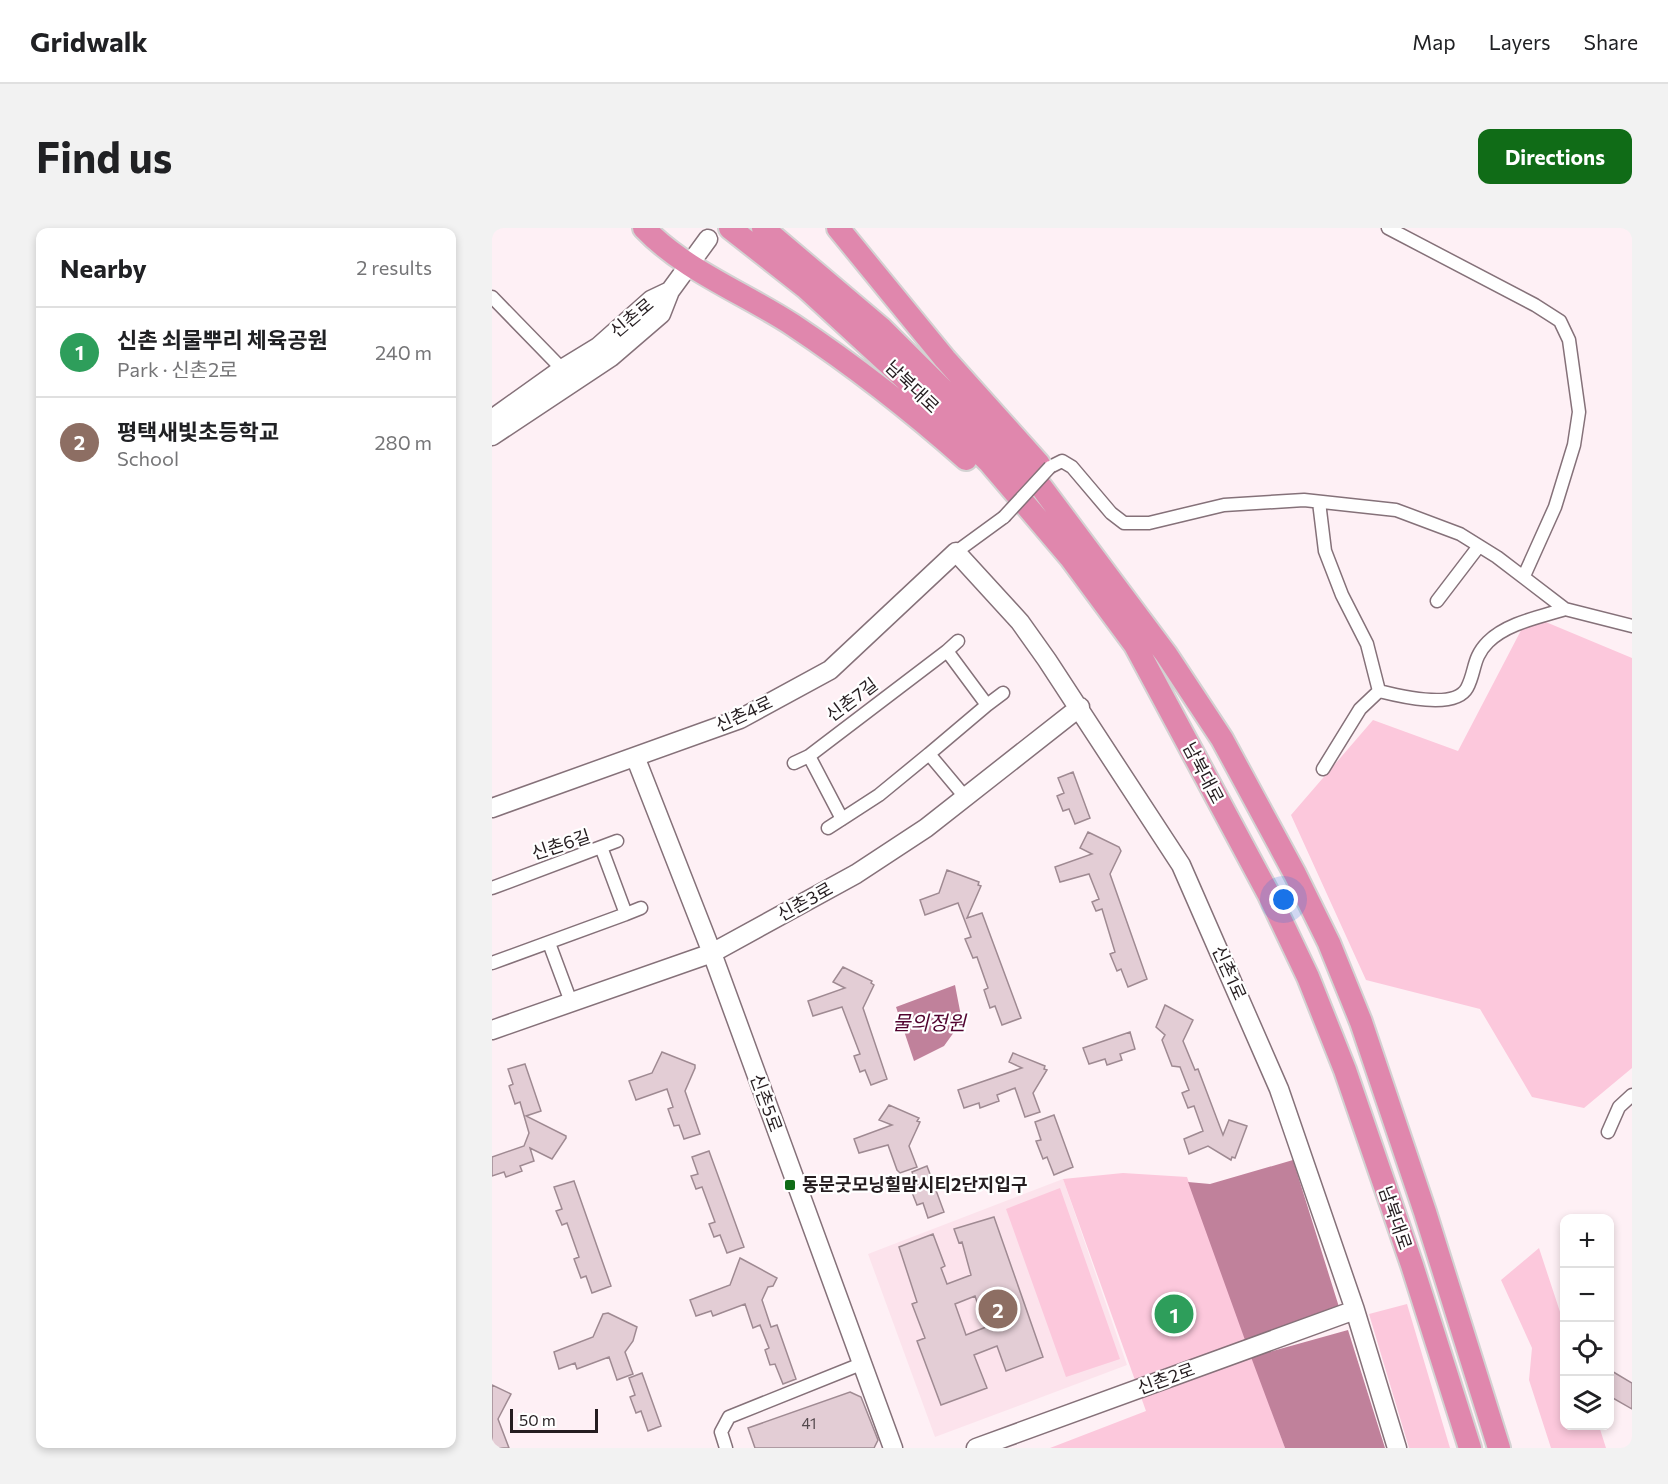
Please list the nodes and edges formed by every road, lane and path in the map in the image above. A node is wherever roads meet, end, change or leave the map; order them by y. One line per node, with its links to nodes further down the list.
1 (644, 228): 7 (highway)
2 (730, 228): 17 (highway, 남북대로)
3 (763, 228): 15 (highway, 남북대로)
4 (838, 228): 15 (highway)
5 (1388, 228): 16 (street)
6 (708, 239): 7 (street)
7 (691, 263): 9 (street, 신촌로); 17 (highway)
8 (492, 297): 9 (street)
9 (568, 375): 10 (street, 신촌로); 11 (street, 신촌로)
10 (492, 419)
11 (492, 436)
12 (1319, 502): 13 (street); 14 (street, bridge); 23 (street)
13 (1479, 546): 16 (street); 18 (street)
14 (956, 552): 26 (street, 신촌1로); 29 (street, 신촌4로)
15 (1103, 569): 55 (highway, 남북대로)
16 (1524, 576): 19 (street)
17 (1102, 600): 54 (highway, 남북대로)
18 (1437, 601)
19 (1565, 609): 20 (street); 23 (street)
20 (1632, 626)
21 (958, 641): 22 (street, 신촌7길)
22 (947, 651): 25 (street); 28 (street, 신촌7길)
23 (1379, 691): 31 (street)
24 (1003, 693): 25 (street)
25 (987, 705): 27 (street)
26 (1080, 707): 32 (street, 신촌3로); 48 (street, 신촌1로)
27 (929, 754): 32 (street); 34 (street)
28 (809, 756): 30 (street, 신촌7길); 34 (street)
29 (636, 759): 33 (street, 신촌4로); 42 (street, 신촌5로)
30 (794, 763)
31 (1323, 769)
32 (965, 797): 42 (street, 신촌3로)
33 (492, 808)
34 (842, 819): 35 (street)
35 (828, 828)
36 (617, 841): 37 (street)
37 (601, 847): 38 (street, 신촌6길); 40 (street, 신촌6길)
38 (492, 888)
39 (641, 908): 40 (street)
40 (626, 914): 41 (street)
41 (549, 943): 43 (street); 44 (street)
42 (712, 953): 44 (street, 신촌3로); 49 (street, 신촌5로)
43 (492, 963)
44 (571, 1002): 45 (street, 신촌3로)
45 (492, 1030)
46 (1632, 1095): 47 (street)
47 (1608, 1132)
48 (1355, 1310): 52 (street, 신촌2로); 53 (street, 신촌1로)
49 (861, 1364): 50 (street); 51 (street, 신촌5로)
50 (726, 1448)
51 (893, 1448)
52 (976, 1448)
53 (1397, 1448)
54 (1470, 1448)
55 (1499, 1448)

